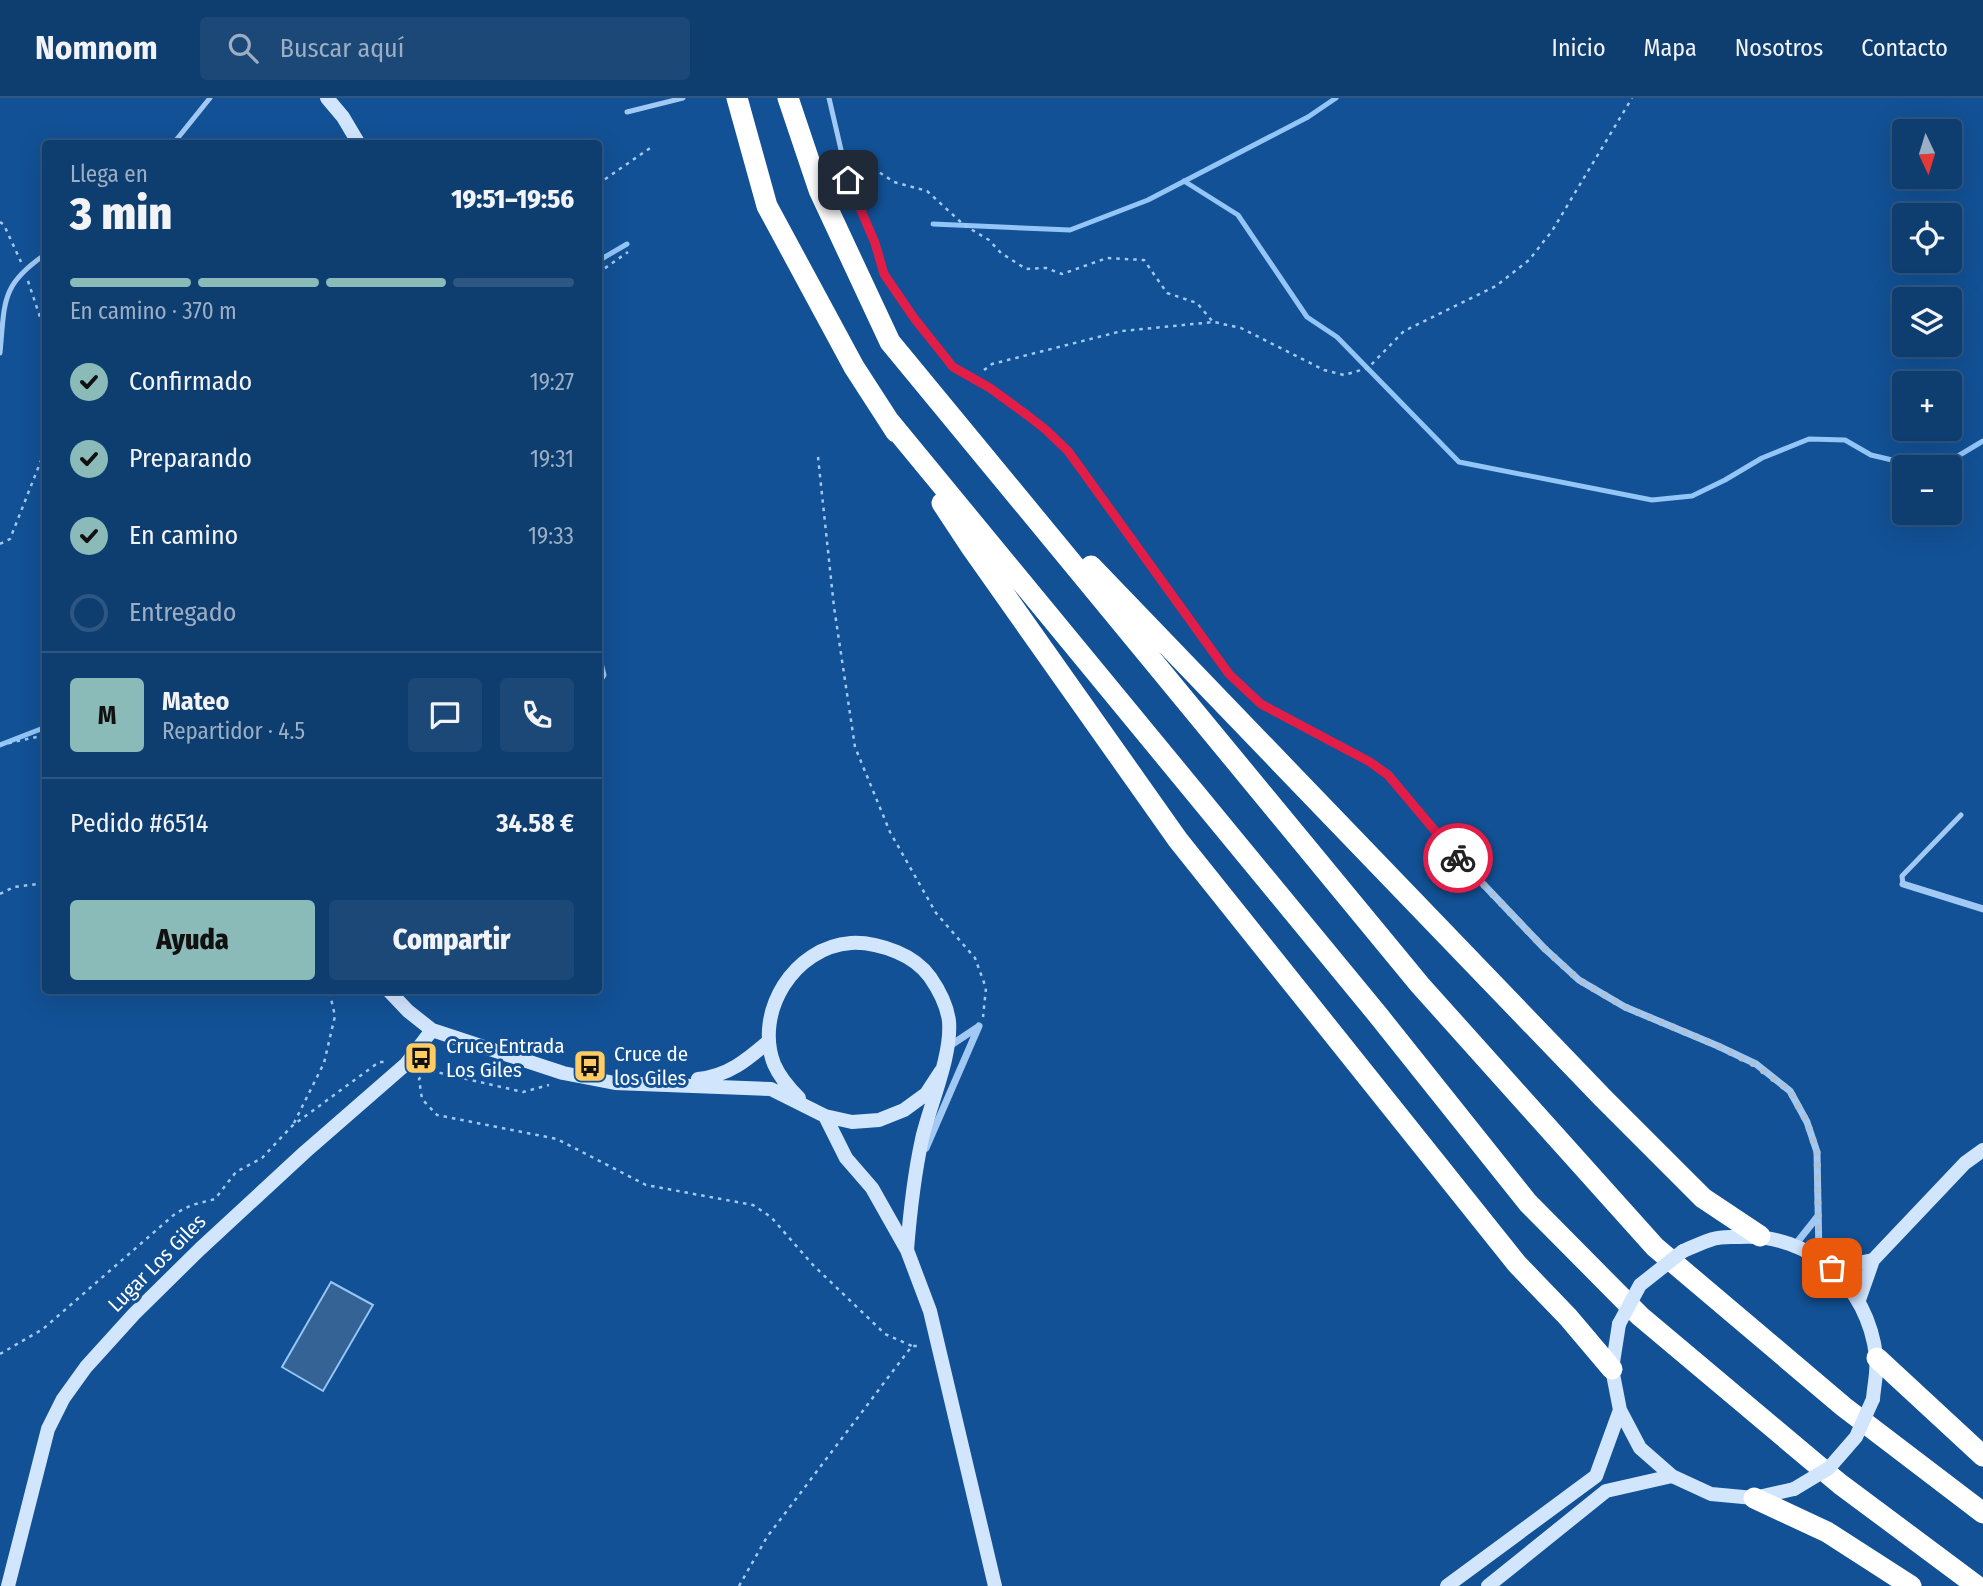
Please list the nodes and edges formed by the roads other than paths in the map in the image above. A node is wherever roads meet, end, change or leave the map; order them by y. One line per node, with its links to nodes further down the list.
1 (209, 98): 8 (lane)
2 (327, 98): 9 (main road)
3 (682, 98): 7 (lane)
4 (737, 98): 13 (highway)
5 (788, 98): 14 (highway)
6 (829, 98): 11 (lane)
7 (627, 112)
8 (176, 140)
9 (357, 140)
10 (42, 257): 12 (lane)
11 (914, 318): 28 (street)
12 (0, 353)
13 (890, 421): 37 (highway); 48 (highway)
14 (977, 448): 29 (highway); 42 (highway)
15 (1961, 815): 16 (lane)
16 (1903, 884): 17 (street)
17 (1983, 909)
18 (392, 994): 19 (main road)
19 (432, 1030): 23 (main road); 43 (main road, Lugar Los Giles)
20 (769, 1041): 21 (main road); 23 (main road); 24 (main road)
21 (948, 1046): 22 (main road); 27 (street)
22 (941, 1071): 25 (main road); 27 (main road)
23 (663, 1083): 24 (main road)
24 (802, 1102): 25 (main road)
25 (825, 1116): 31 (main road)
26 (1983, 1150): 33 (main road)
27 (917, 1168): 31 (main road)
28 (1818, 1215): 30 (street); 32 (street)
29 (1760, 1236): 30 (main road); 37 (main road, bridge)
30 (1795, 1245): 32 (main road)
31 (907, 1250): 44 (main road)
32 (1819, 1257): 34 (main road)
33 (1873, 1260): 34 (main road); 35 (main road)
34 (1832, 1268): 35 (main road)
35 (1859, 1300): 36 (main road)
36 (1877, 1358): 39 (highway); 41 (main road, bridge)
37 (1612, 1368): 38 (main road)
38 (1620, 1410): 40 (main road); 45 (main road)
39 (1983, 1456)
40 (1672, 1476): 41 (main road); 46 (main road)
41 (1754, 1498): 47 (highway)
42 (1983, 1513)
43 (8, 1586)
44 (995, 1586)
45 (1447, 1586)
46 (1488, 1586)
47 (1911, 1586)
48 (1977, 1586)

